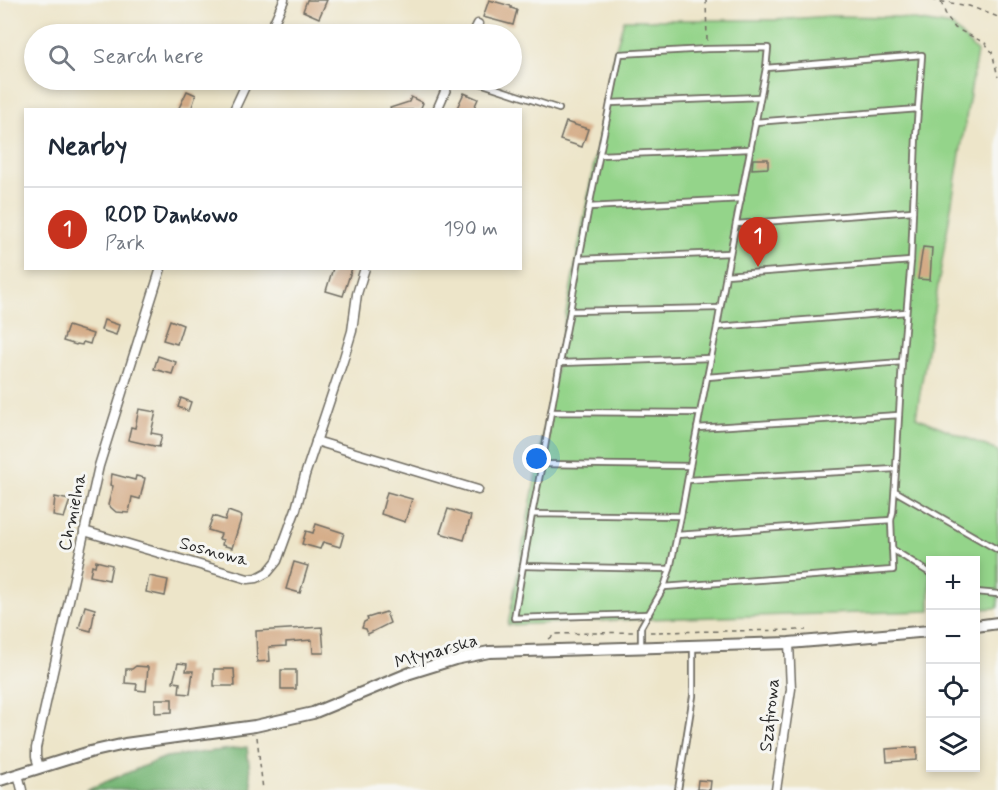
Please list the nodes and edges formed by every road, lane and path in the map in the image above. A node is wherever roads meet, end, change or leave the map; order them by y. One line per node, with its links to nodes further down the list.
1 (284, 0): 6 (street)
2 (706, 0): 7 (path)
3 (932, 0): 4 (path)
4 (941, 2): 5 (path); 9 (path)
5 (998, 17)
6 (273, 24)
7 (707, 49): 8 (lane); 14 (lane)
8 (766, 68): 13 (lane); 18 (lane)
9 (998, 77)
10 (243, 90): 15 (street)
11 (443, 90): 16 (street)
12 (502, 90): 17 (lane)
13 (760, 97): 14 (lane); 19 (lane)
14 (610, 103): 21 (lane)
15 (235, 108)
16 (438, 108)
17 (560, 109)
18 (918, 109): 19 (lane); 24 (lane)
19 (755, 122): 20 (lane)
20 (750, 149): 21 (lane); 22 (lane)
21 (600, 155): 23 (lane)
22 (741, 199): 23 (lane); 25 (lane)
23 (589, 207): 27 (lane)
24 (913, 211): 25 (lane); 28 (lane)
25 (736, 224): 26 (lane)
26 (730, 253): 27 (lane); 31 (lane)
27 (579, 259): 33 (lane)
28 (911, 261): 31 (lane); 34 (lane)
29 (160, 270): 54 (street, Chmielna)
30 (364, 270): 44 (street, Sosnowa)
31 (726, 276): 32 (lane)
32 (720, 308): 33 (lane); 35 (lane)
33 (570, 311): 38 (lane)
34 (906, 312): 35 (lane); 37 (lane)
35 (717, 327): 36 (lane)
36 (711, 358): 38 (lane); 39 (lane)
37 (902, 362): 39 (lane); 42 (lane)
38 (560, 363): 40 (lane)
39 (707, 377): 41 (lane)
40 (551, 412): 41 (lane); 45 (lane)
41 (700, 413): 43 (lane)
42 (899, 415): 43 (lane); 47 (lane)
43 (697, 428): 46 (lane)
44 (316, 441): 49 (street); 54 (street, Sosnowa)
45 (542, 464): 46 (lane); 51 (lane)
46 (690, 466): 48 (lane)
47 (896, 469): 48 (lane); 50 (lane)
48 (688, 480): 52 (lane)
49 (478, 490)
50 (895, 491): 53 (lane); 57 (lane)
51 (532, 514): 52 (lane); 58 (lane)
52 (681, 516): 55 (lane)
53 (891, 520): 55 (lane); 56 (lane)
54 (84, 531): 75 (street, Chmielna)
55 (677, 535): 59 (lane)
56 (892, 549): 60 (lane); 61 (lane)
57 (998, 550)
58 (523, 566): 59 (lane); 64 (lane)
59 (670, 568): 61 (lane)
60 (926, 570)
61 (664, 586): 64 (lane)
62 (980, 592): 63 (lane)
63 (998, 594)
64 (649, 614): 69 (lane)
65 (998, 623): 66 (street)
66 (980, 625)
67 (810, 631): 69 (path)
68 (926, 631): 71 (street, Młynarska)
69 (641, 632): 70 (path); 73 (lane)
70 (545, 642)
71 (789, 643): 72 (street, Młynarska); 81 (street, Szafirowa)
72 (693, 646): 73 (street, Młynarska); 80 (lane)
73 (641, 647): 74 (street, Młynarska)
74 (255, 726): 75 (street, Młynarska); 79 (path)
75 (39, 767): 76 (street, Młynarska)
76 (18, 774): 77 (street, Młynarska); 78 (street)
77 (0, 780)
78 (22, 790)
79 (263, 790)
80 (678, 790)
81 (776, 790)

